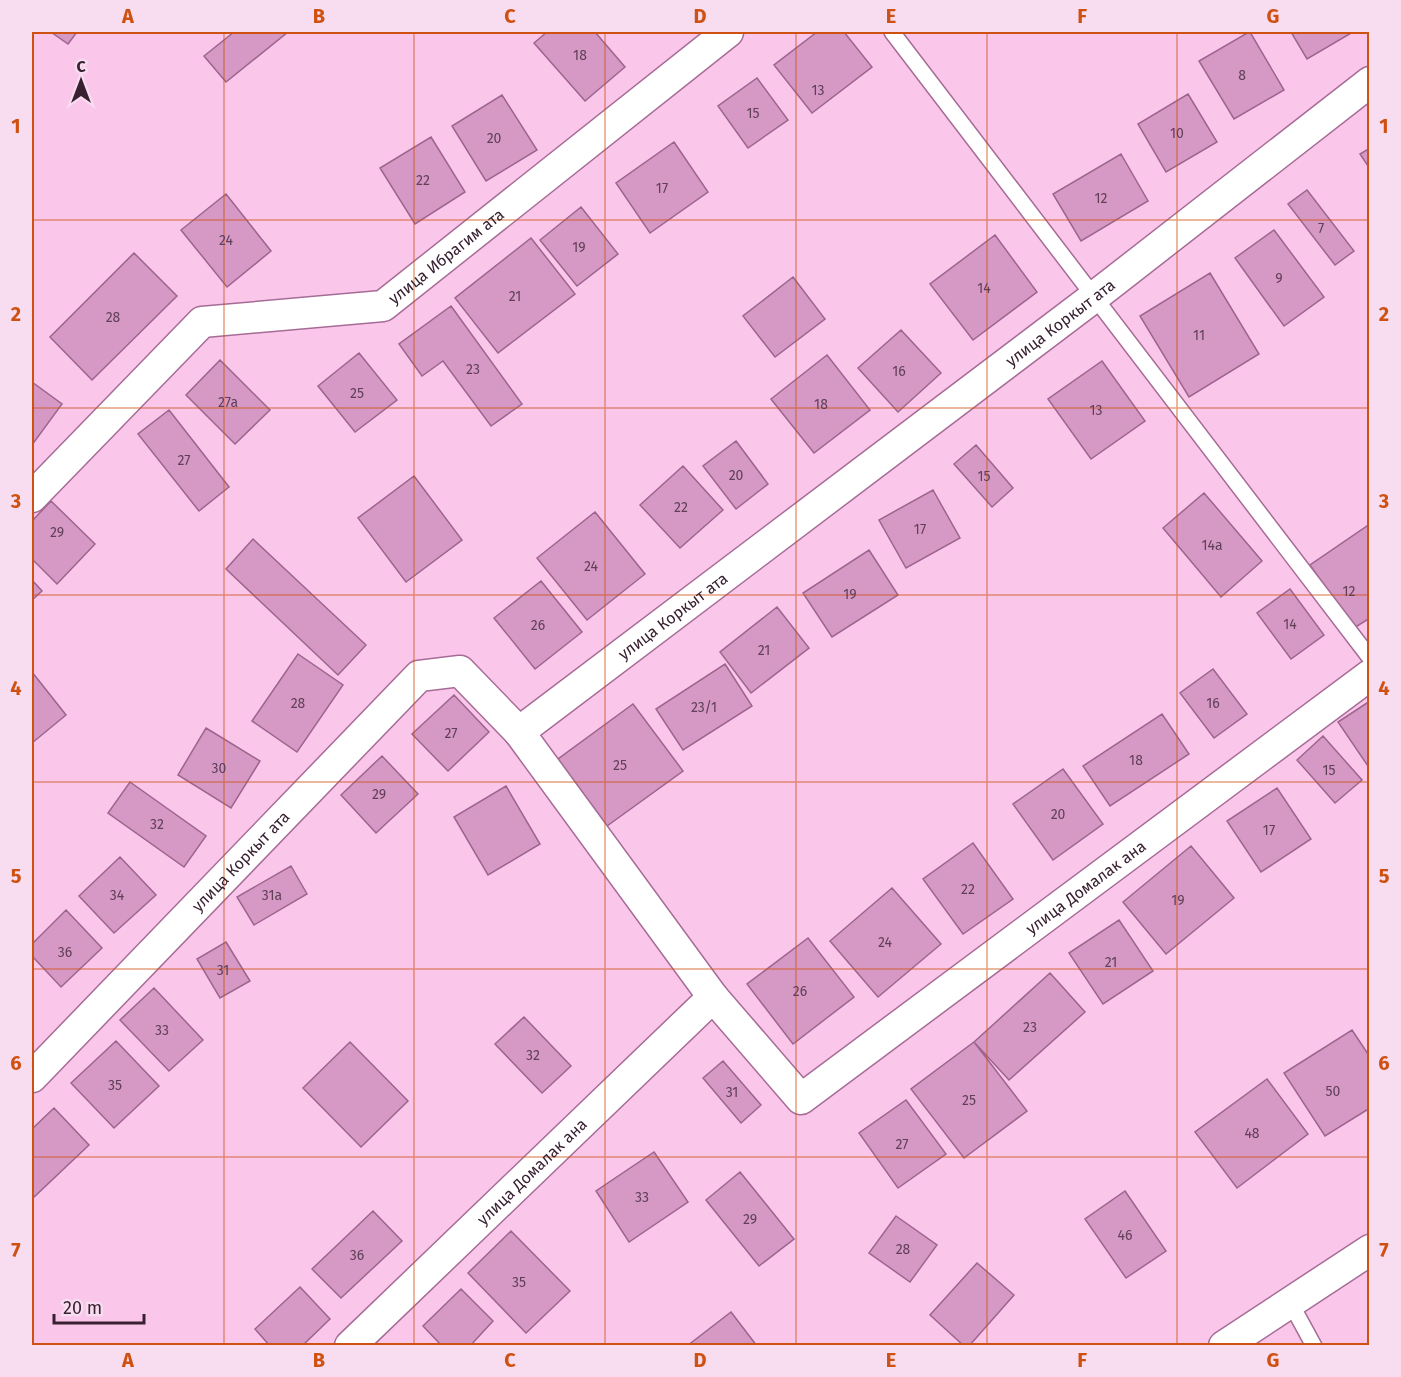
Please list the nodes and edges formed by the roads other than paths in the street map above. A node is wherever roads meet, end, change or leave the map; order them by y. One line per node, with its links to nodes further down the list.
1 (728, 32): 5 (street, улица Ибрагим ата)
2 (892, 32): 4 (lane)
3 (1370, 82): 4 (street, улица Коркыт ата)
4 (1094, 297): 6 (lane); 8 (street, улица Коркыт ата)
5 (32, 496)
6 (1370, 658)
7 (1370, 675): 9 (street, улица Домалак ана)
8 (519, 732): 9 (street); 10 (street, улица Коркыт ата)
9 (712, 997): 13 (street, улица Домалак ана)
10 (32, 1077)
11 (1370, 1250): 12 (street)
12 (1290, 1302): 14 (street); 15 (lane)
13 (350, 1346)
14 (1224, 1346)
15 (1314, 1346)

